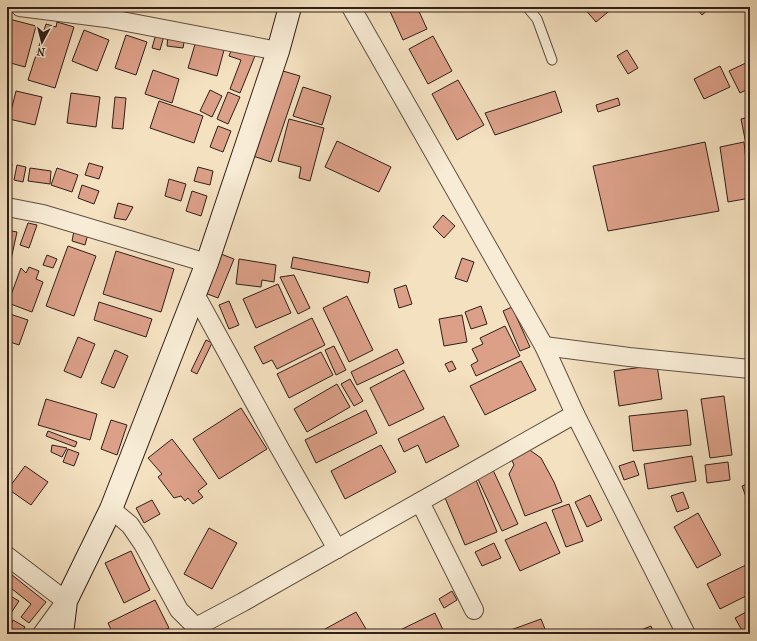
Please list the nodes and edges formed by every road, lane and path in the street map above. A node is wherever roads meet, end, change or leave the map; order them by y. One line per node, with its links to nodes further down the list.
1 (20, 7): 5 (street)
2 (290, 7): 6 (street)
3 (351, 7): 11 (street)
4 (527, 7): 7 (lane)
5 (107, 12): 6 (street)
6 (278, 51): 9 (street)
7 (552, 60)
8 (7, 207): 9 (street)
9 (207, 263): 10 (street)
10 (195, 294): 15 (street); 16 (street)
11 (544, 346): 12 (street); 13 (street)
12 (750, 369)
13 (575, 414): 14 (street); 22 (street)
14 (420, 502): 16 (street); 19 (street)
15 (111, 509): 16 (street); 18 (street)
16 (337, 549)
17 (7, 556): 18 (street)
18 (66, 601): 20 (street); 21 (street)
19 (474, 610)
20 (42, 634)
21 (62, 634)
22 (686, 634)

